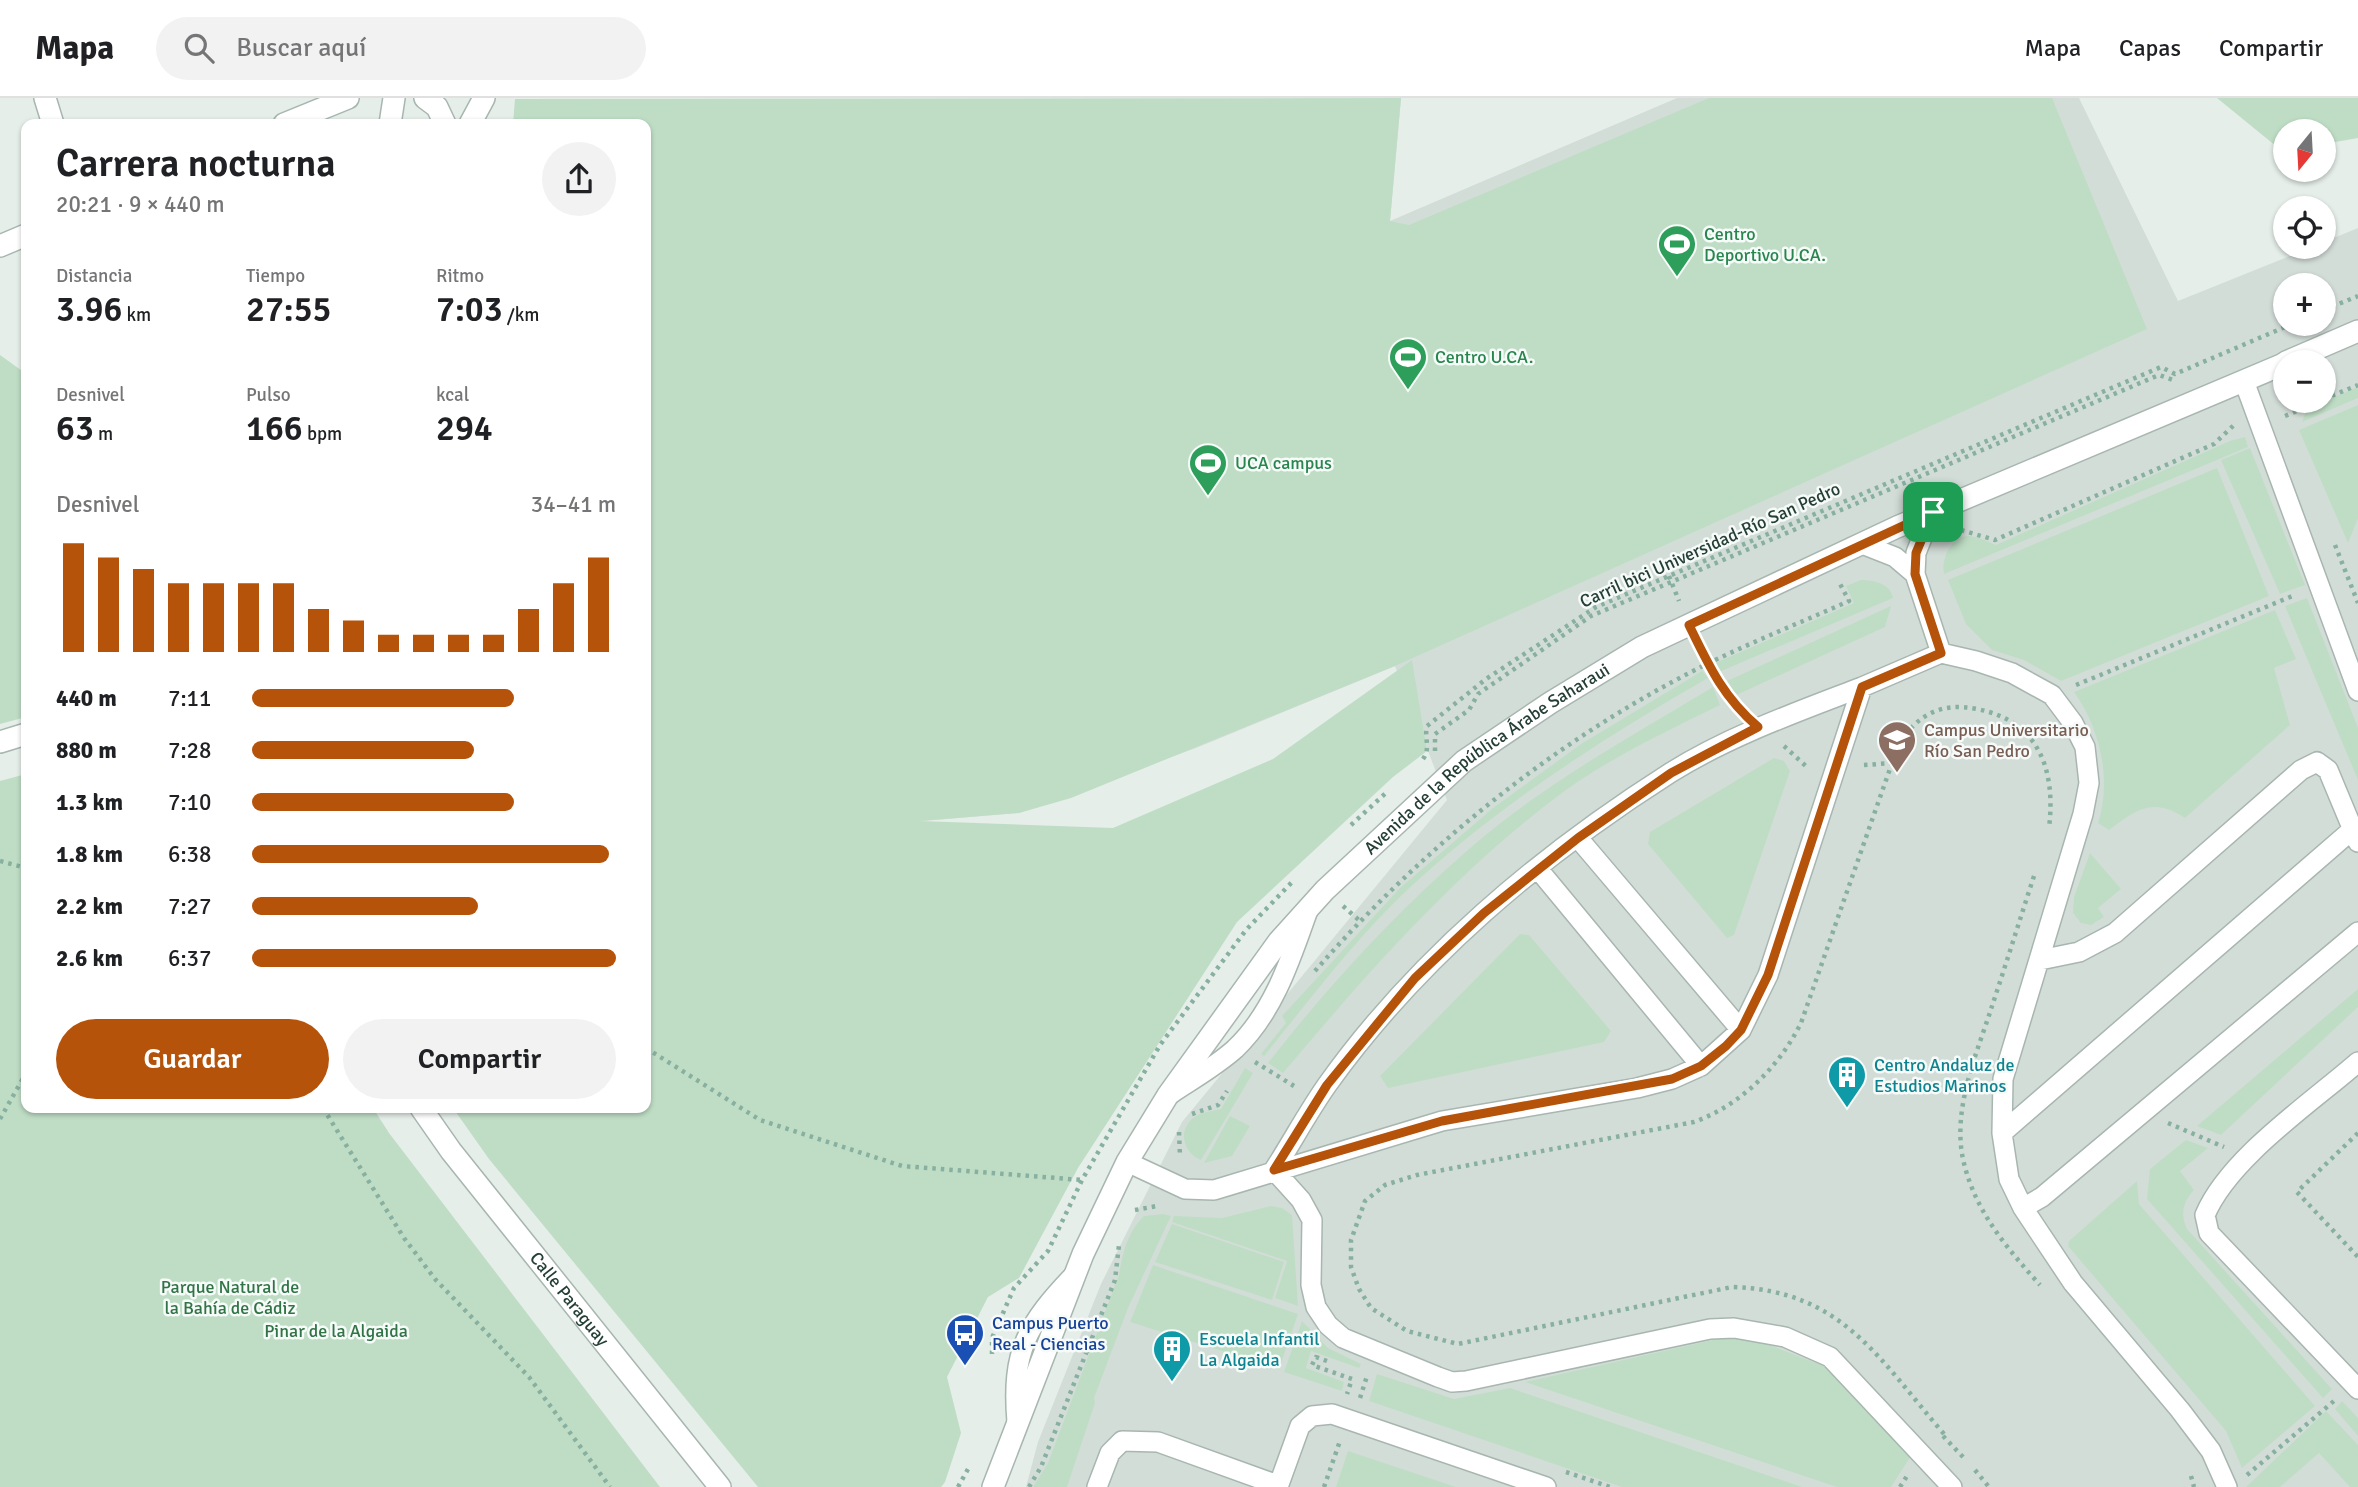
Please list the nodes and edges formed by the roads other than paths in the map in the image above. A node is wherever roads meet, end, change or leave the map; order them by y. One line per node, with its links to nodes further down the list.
1 (44, 98): 6 (street)
2 (348, 98): 7 (street)
3 (394, 98): 8 (street)
4 (425, 98): 9 (street)
5 (484, 98): 10 (street)
6 (51, 119)
7 (296, 119)
8 (391, 119)
9 (443, 119)
10 (473, 119)
11 (21, 237): 12 (street)
12 (0, 246)
13 (2358, 331): 14 (street, Avenida de la República Árabe Saharaui)
14 (2314, 350)
15 (2273, 368): 16 (street, Avenida de la República Árabe Saharaui)
16 (2244, 381): 17 (street, Avenida de la República Árabe Saharaui); 22 (lane)
17 (1933, 512): 18 (street, Avenida de la República Árabe Saharaui); 19 (lane)
18 (1862, 544): 19 (lane); 28 (street, Avenida de la República Árabe Saharaui)
19 (1915, 574): 20 (lane)
20 (1941, 653): 21 (lane); 30 (lane)
21 (1862, 687): 26 (lane); 31 (lane)
22 (2358, 691)
23 (21, 736): 24 (street)
24 (0, 742)
25 (2355, 836): 30 (lane); 36 (lane)
26 (1578, 838): 27 (lane); 31 (lane)
27 (1538, 869): 33 (lane); 38 (lane)
28 (1309, 909): 34 (street, Avenida de la República Árabe Saharaui); 34 (lane)
29 (2358, 932): 39 (lane)
30 (2040, 960): 36 (lane)
31 (1741, 1030): 33 (lane)
32 (2358, 1062): 40 (lane)
33 (1701, 1066): 38 (lane)
34 (1168, 1095): 37 (street, Avenida de la República Árabe Saharaui)
35 (425, 1113): 42 (street, Calle Paraguay)
36 (2002, 1133): 39 (lane)
37 (1127, 1162): 38 (lane); 43 (street, Avenida de la República Árabe Saharaui)
38 (1274, 1170): 47 (lane)
39 (2023, 1208): 41 (lane)
40 (2356, 1387)
41 (2233, 1485)
42 (720, 1487)
43 (993, 1487)
44 (1097, 1487): 45 (lane)
45 (1276, 1487): 46 (lane)
46 (1546, 1487)
47 (1952, 1487)

